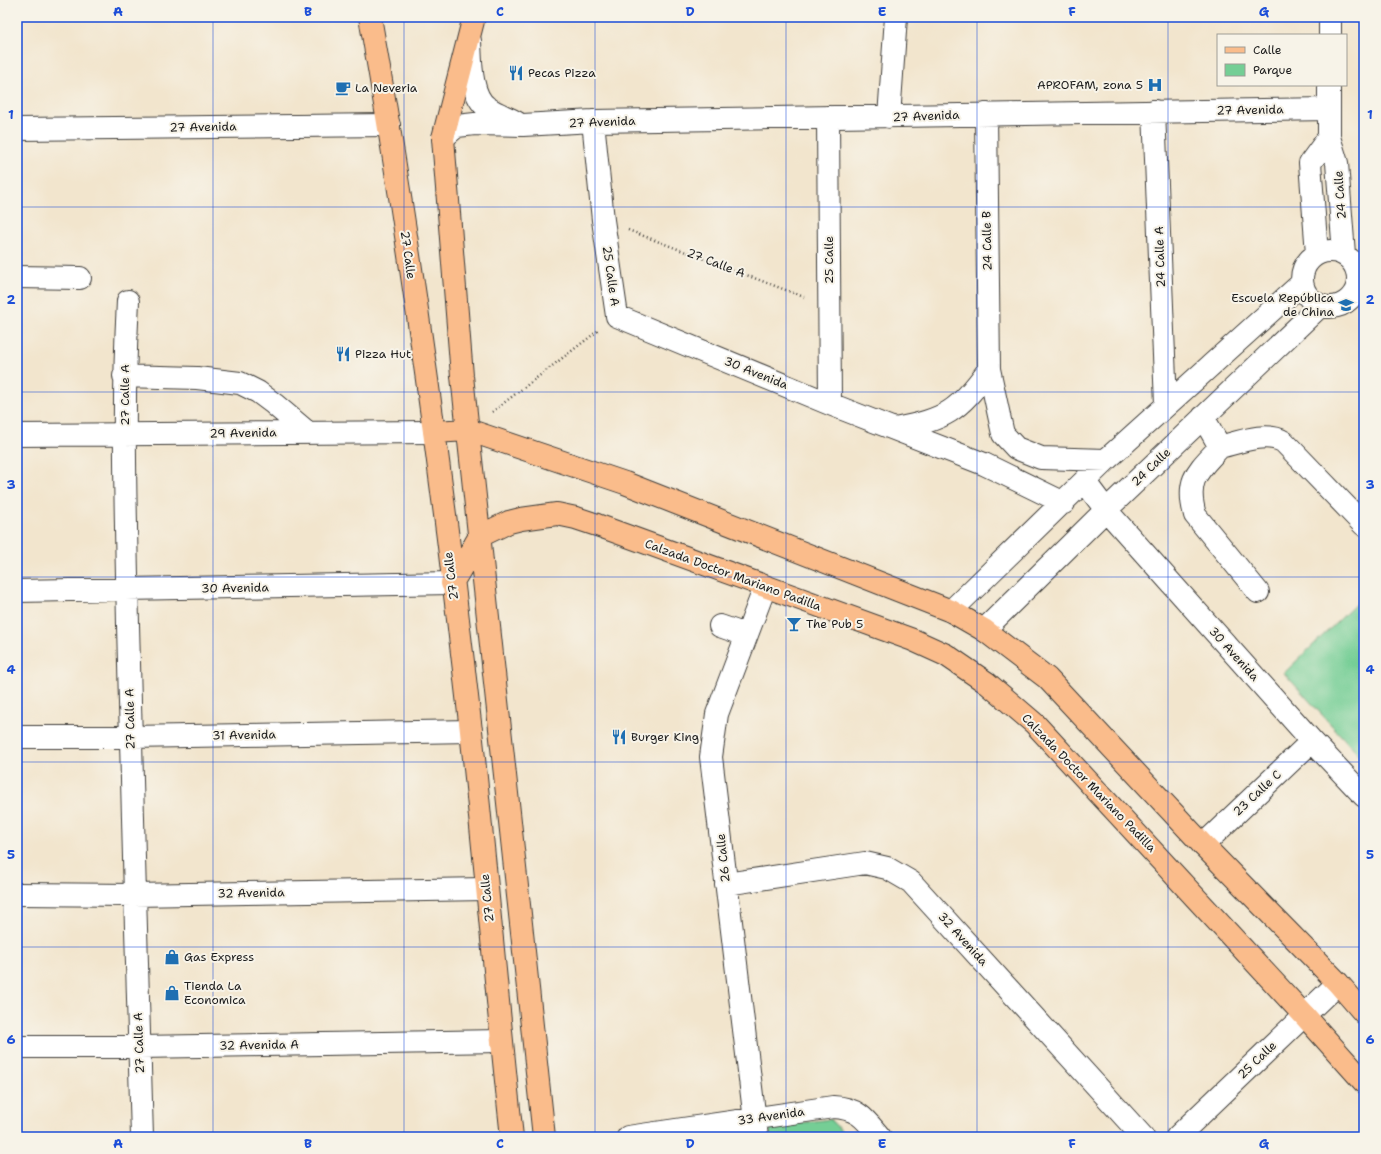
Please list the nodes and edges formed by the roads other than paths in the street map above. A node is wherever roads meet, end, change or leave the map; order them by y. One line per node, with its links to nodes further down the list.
1 (370, 17): 13 (main road, 27 Calle)
2 (896, 17): 11 (street)
3 (1330, 17): 5 (street)
4 (472, 27): 14 (street, 27 Avenida); 17 (main road)
5 (1330, 34)
6 (1329, 86): 7 (street, 24 Calle)
7 (1329, 109): 8 (street, 27 Avenida); 16 (street, 24 Calle)
8 (1154, 111): 9 (street, 27 Avenida); 30 (street, 24 Calle A)
9 (986, 114): 11 (street, 27 Avenida); 27 (street, 24 Calle B)
10 (828, 117): 11 (street, 27 Avenida); 12 (street, 27 Avenida); 29 (street, 25 Calle)
11 (889, 117)
12 (593, 121): 14 (street, 27 Avenida); 26 (street, 25 Calle A)
13 (389, 125): 15 (street, 27 Avenida); 35 (main road, 27 Calle)
14 (523, 125): 17 (street, 27 Avenida)
15 (17, 129)
16 (1329, 137): 18 (street); 19 (street, 24 Calle)
17 (442, 138): 32 (main road)
18 (1317, 254): 19 (street); 22 (street)
19 (1354, 259): 23 (street)
20 (17, 277): 21 (street)
21 (80, 278)
22 (1302, 283): 25 (street); 30 (street)
23 (1360, 294): 25 (street)
24 (128, 301): 28 (street, 27 Calle A)
25 (1320, 306): 31 (street, 24 Calle)
26 (617, 316): 29 (street, 30 Avenida)
27 (989, 369): 33 (street); 39 (street, 24 Calle B)
28 (124, 376): 34 (street); 37 (street, 27 Calle A)
29 (830, 404): 33 (street, 30 Avenida)
30 (1166, 404): 39 (street)
31 (1203, 417): 38 (street); 42 (street, 24 Calle)
32 (468, 430): 35 (main road, 29 Avenida); 44 (main road); 50 (main road)
33 (895, 430): 41 (street, 30 Avenida)
34 (307, 432): 35 (street, 29 Avenida); 37 (street, 29 Avenida)
35 (434, 432): 45 (main road, 27 Calle)
36 (17, 435): 37 (street, 29 Avenida)
37 (125, 435): 47 (street, 27 Calle A)
38 (1220, 446): 43 (street); 49 (street)
39 (1106, 460): 40 (street)
40 (1085, 482): 41 (street); 42 (street, 30 Avenida)
41 (1064, 503): 50 (street)
42 (1106, 510): 52 (street, 24 Calle); 57 (street, 30 Avenida)
43 (1364, 525)
44 (480, 536): 45 (main road); 46 (main road, Calzada Doctor Mariano Padilla); 74 (main road)
45 (452, 583): 47 (street, 30 Avenida); 54 (main road, 27 Calle)
46 (765, 587): 53 (street, 26 Calle); 66 (main road, Calzada Doctor Mariano Padilla)
47 (128, 590): 48 (street, 30 Avenida); 56 (street, 27 Calle A)
48 (17, 591)
49 (1258, 592)
50 (951, 611): 52 (main road)
51 (720, 626): 53 (street)
52 (984, 630): 59 (main road)
53 (746, 635): 60 (street, 26 Calle)
54 (471, 731): 56 (street, 31 Avenida); 61 (main road, 27 Calle)
55 (17, 737): 56 (street, 31 Avenida)
56 (130, 737): 63 (street, 27 Calle A)
57 (1312, 741): 58 (street, 30 Avenida); 59 (street, 23 Calle C)
58 (1364, 796)
59 (1202, 845): 64 (main road)
60 (726, 884): 71 (street, 26 Calle); 77 (street, 32 Avenida)
61 (486, 889): 63 (street, 32 Avenida); 67 (main road, 27 Calle)
62 (17, 894): 63 (street, 32 Avenida)
63 (134, 894): 69 (street, 27 Calle A)
64 (1338, 983): 65 (main road); 66 (street, 25 Calle)
65 (1364, 1013)
66 (1304, 1015): 70 (main road, Calzada Doctor Mariano Padilla); 78 (street, 25 Calle)
67 (501, 1041): 69 (street, 32 Avenida A); 73 (main road, 27 Calle)
68 (17, 1046): 69 (street, 32 Avenida A)
69 (140, 1047): 72 (street, 27 Calle A)
70 (1364, 1082)
71 (756, 1127): 75 (street, 33 Avenida); 76 (street, 33 Avenida)
72 (142, 1137)
73 (512, 1137)
74 (544, 1137)
75 (628, 1137)
76 (880, 1137)
77 (1143, 1137)
78 (1177, 1137)

